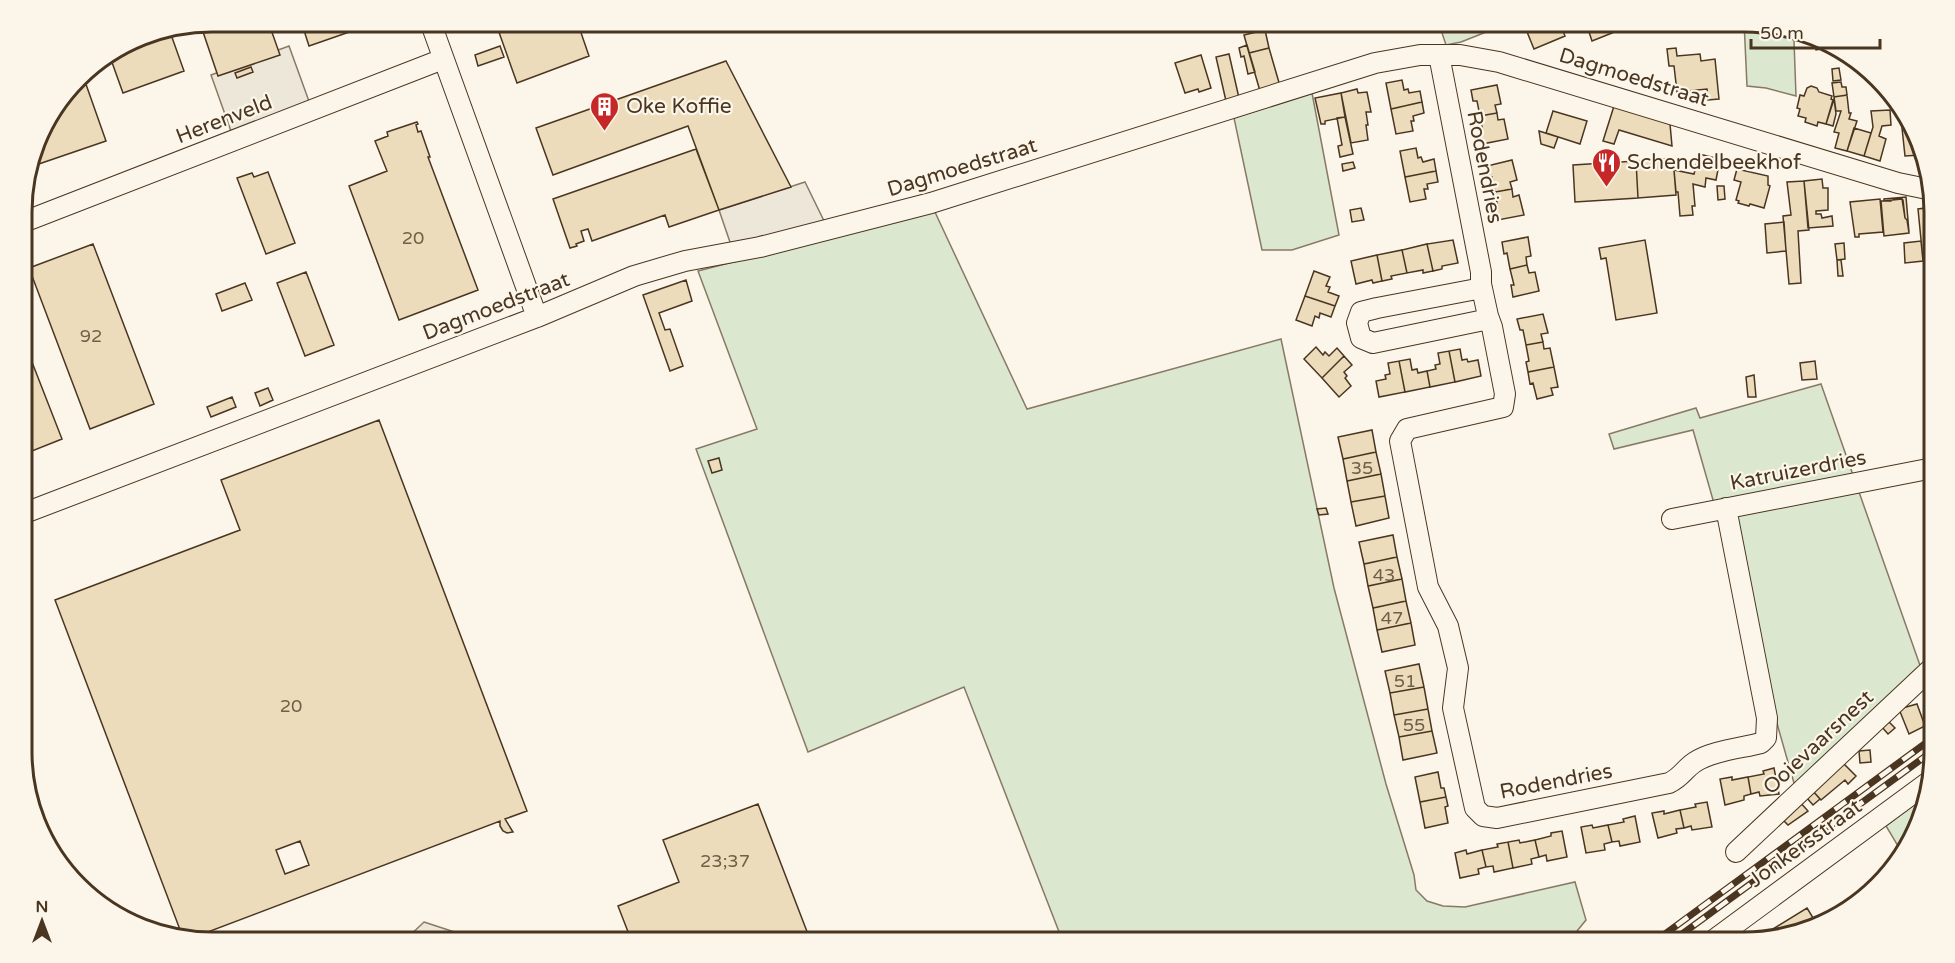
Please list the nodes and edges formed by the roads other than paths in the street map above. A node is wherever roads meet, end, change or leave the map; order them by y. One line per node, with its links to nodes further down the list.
1 (434, 32): 3 (street)
2 (1439, 55): 4 (street, Dagmoedstraat); 6 (street, Rodendries); 7 (street, Dagmoedstraat)
3 (443, 59): 5 (street, Herenveld); 7 (street)
4 (1922, 188)
5 (32, 219)
6 (1482, 288): 8 (street, Rodendries); 8 (street)
7 (537, 317): 11 (street, Dagmoedstraat)
8 (1489, 320): 10 (street, Rodendries)
9 (1924, 470): 10 (street, Katruizerdries)
10 (1726, 508): 12 (street, Katruizerdries)
11 (32, 510)
12 (1671, 519)
13 (1924, 675): 15 (street, Ooievaarsnest)
14 (1919, 789): 16 (street, Jonkersstraat)
15 (1736, 852)
16 (1726, 931)

